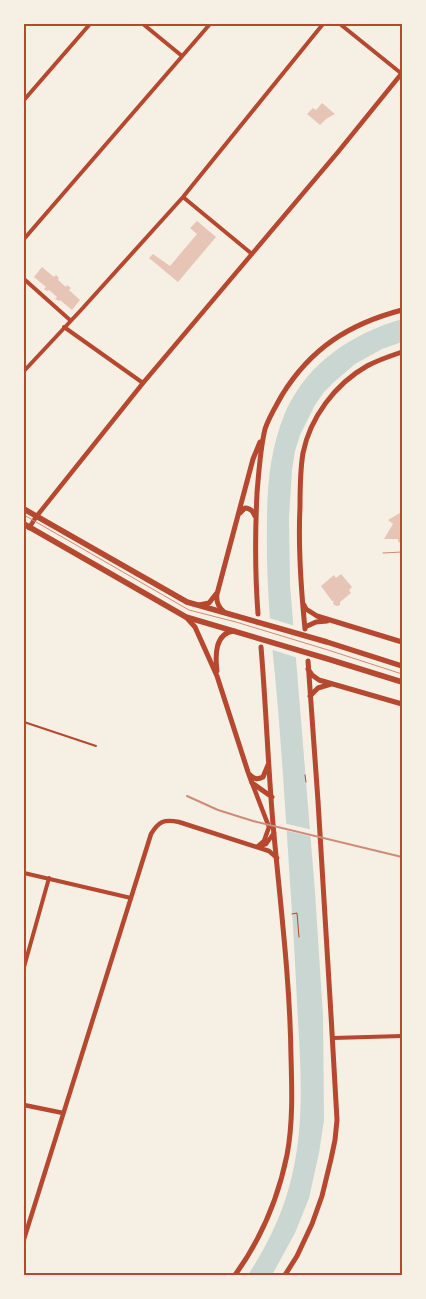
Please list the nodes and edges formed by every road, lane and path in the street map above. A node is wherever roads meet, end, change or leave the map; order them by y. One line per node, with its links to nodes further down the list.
1 (90, 24): 8 (street)
2 (143, 24): 6 (street)
3 (210, 24): 6 (street)
4 (323, 24): 9 (street)
5 (340, 24): 7 (street)
6 (182, 56): 10 (street)
7 (402, 73): 11 (street)
8 (24, 100)
9 (183, 197): 11 (street); 14 (street)
10 (25, 235)
11 (252, 254): 18 (street)
12 (24, 279): 14 (street)
13 (402, 310): 19 (main road)
14 (70, 320): 15 (street)
15 (64, 326): 17 (street); 18 (street)
16 (402, 352): 26 (main road)
17 (24, 371)
18 (143, 383): 22 (street)
19 (266, 427): 21 (main road); 23 (main road)
20 (24, 510): 22 (main road)
21 (239, 513): 23 (main road); 25 (main road)
22 (36, 517): 24 (street); 27 (main road)
23 (256, 519): 29 (main road)
24 (27, 526): 30 (main road)
25 (216, 594): 27 (main road); 28 (main road)
26 (302, 602): 31 (main road); 31 (main road)
27 (198, 605): 28 (main road)
28 (226, 613): 36 (main road)
29 (258, 614)
30 (186, 617): 32 (main road); 38 (main road)
31 (330, 620): 33 (main road)
32 (237, 631): 38 (main road); 39 (main road)
33 (402, 642)
34 (261, 647): 45 (main road)
35 (308, 661): 37 (main road)
36 (402, 666)
37 (308, 669): 40 (main road); 41 (main road)
38 (217, 676): 46 (main road)
39 (402, 682)
40 (332, 684): 41 (main road); 42 (main road)
41 (310, 696): 61 (main road)
42 (402, 704)
43 (24, 722): 44 (lane)
44 (96, 746)
45 (269, 762): 46 (main road); 50 (main road)
46 (248, 772): 49 (main road)
47 (306, 775): 48 (path)
48 (306, 782)
49 (252, 783): 50 (main road); 52 (street)
50 (272, 798): 51 (main road)
51 (274, 833): 52 (street); 53 (main road)
52 (257, 847): 53 (street); 56 (street)
53 (277, 858): 65 (main road)
54 (24, 873): 55 (street)
55 (48, 878): 56 (street); 59 (street)
56 (131, 898): 63 (street)
57 (292, 914): 58 (path)
58 (299, 937)
59 (24, 967)
60 (402, 1036): 61 (street)
61 (333, 1038): 66 (main road)
62 (24, 1105): 63 (street)
63 (63, 1113): 64 (street)
64 (24, 1239)
65 (235, 1275)
66 (285, 1275)

